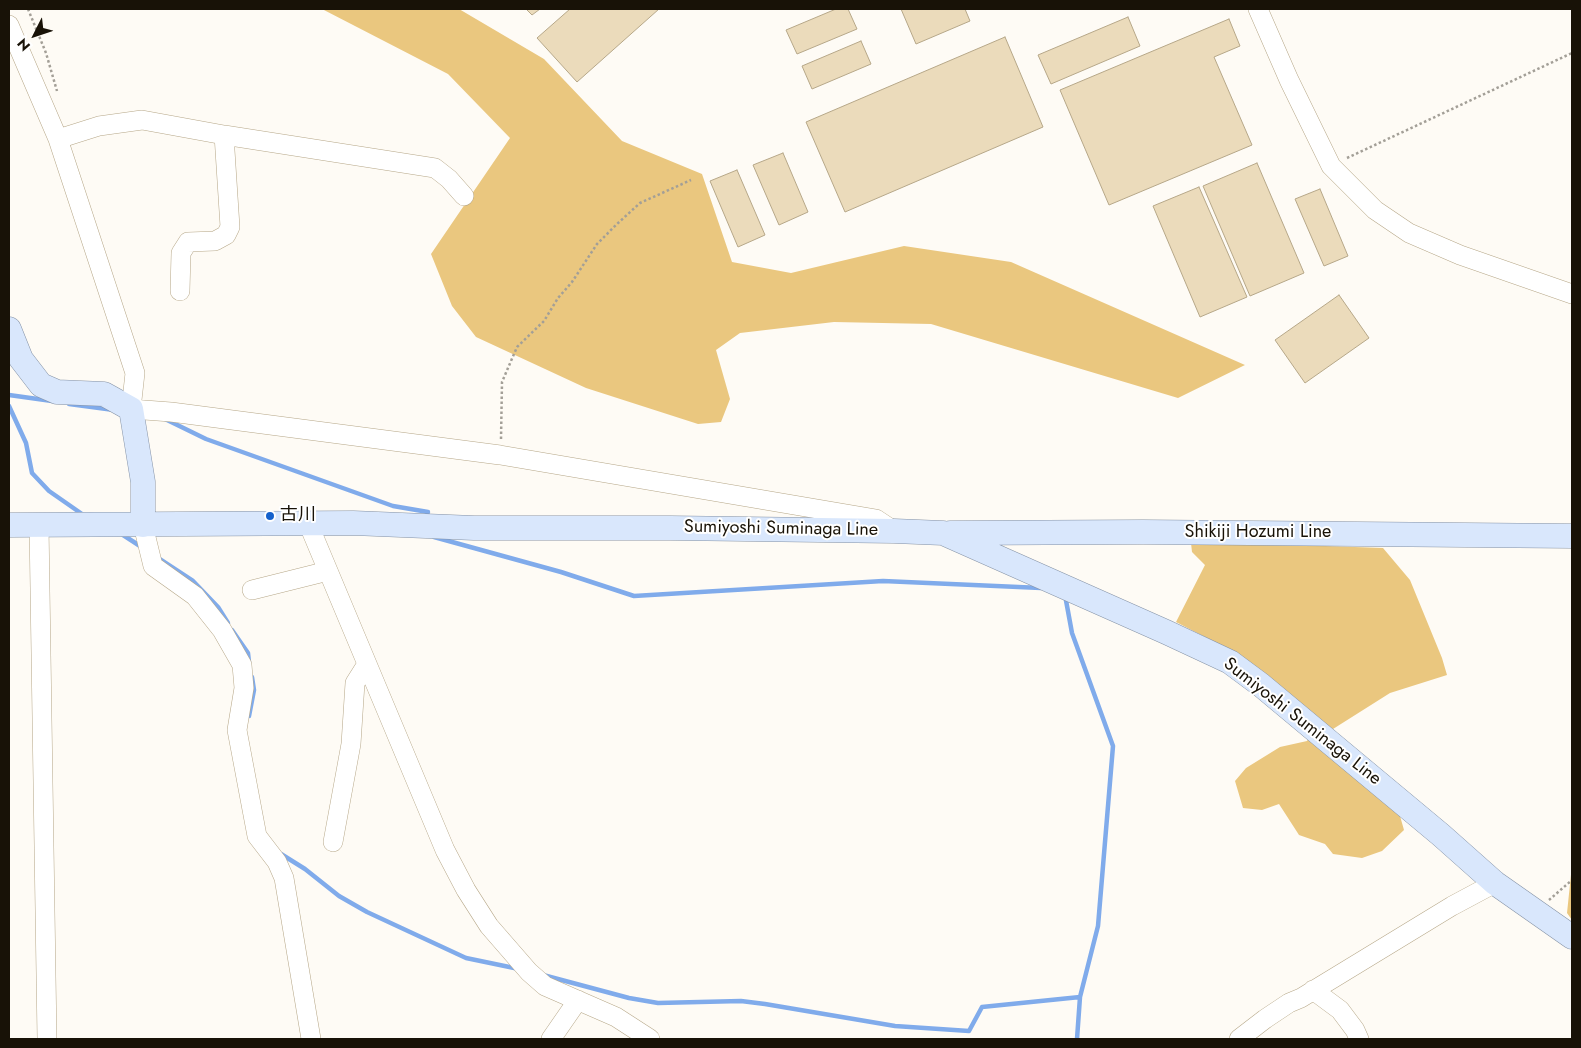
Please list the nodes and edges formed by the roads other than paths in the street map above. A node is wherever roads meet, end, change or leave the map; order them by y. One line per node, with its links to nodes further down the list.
1 (1258, 9): 7 (street)
2 (9, 25): 4 (street)
3 (224, 135): 4 (street); 5 (street); 6 (street)
4 (58, 139): 9 (street)
5 (464, 196)
6 (180, 291)
7 (1572, 294)
8 (9, 329): 9 (main road)
9 (130, 409): 13 (main road); 14 (street)
10 (9, 524): 12 (main road)
11 (308, 524): 13 (main road, Sumiyoshi Suminaga Line); 14 (main road, Sumiyoshi Suminaga Line); 17 (street)
12 (39, 525): 13 (main road); 25 (street)
13 (143, 525): 26 (street)
14 (894, 530): 15 (main road, Sumiyoshi Suminaga Line)
15 (943, 533): 16 (main road, Shikiji Hozumi Line); 21 (main road, Sumiyoshi Suminaga Line)
16 (1572, 536)
17 (328, 572): 18 (street); 19 (street)
18 (252, 590)
19 (367, 664): 20 (street); 24 (street)
20 (333, 842)
21 (1495, 883): 22 (main road, Sumiyoshi Suminaga Line); 23 (street)
22 (1572, 937)
23 (1313, 990): 29 (street); 30 (street)
24 (578, 1000): 27 (street); 28 (street)
25 (47, 1039)
26 (311, 1039)
27 (551, 1039)
28 (650, 1039)
29 (1239, 1039)
30 (1359, 1039)

